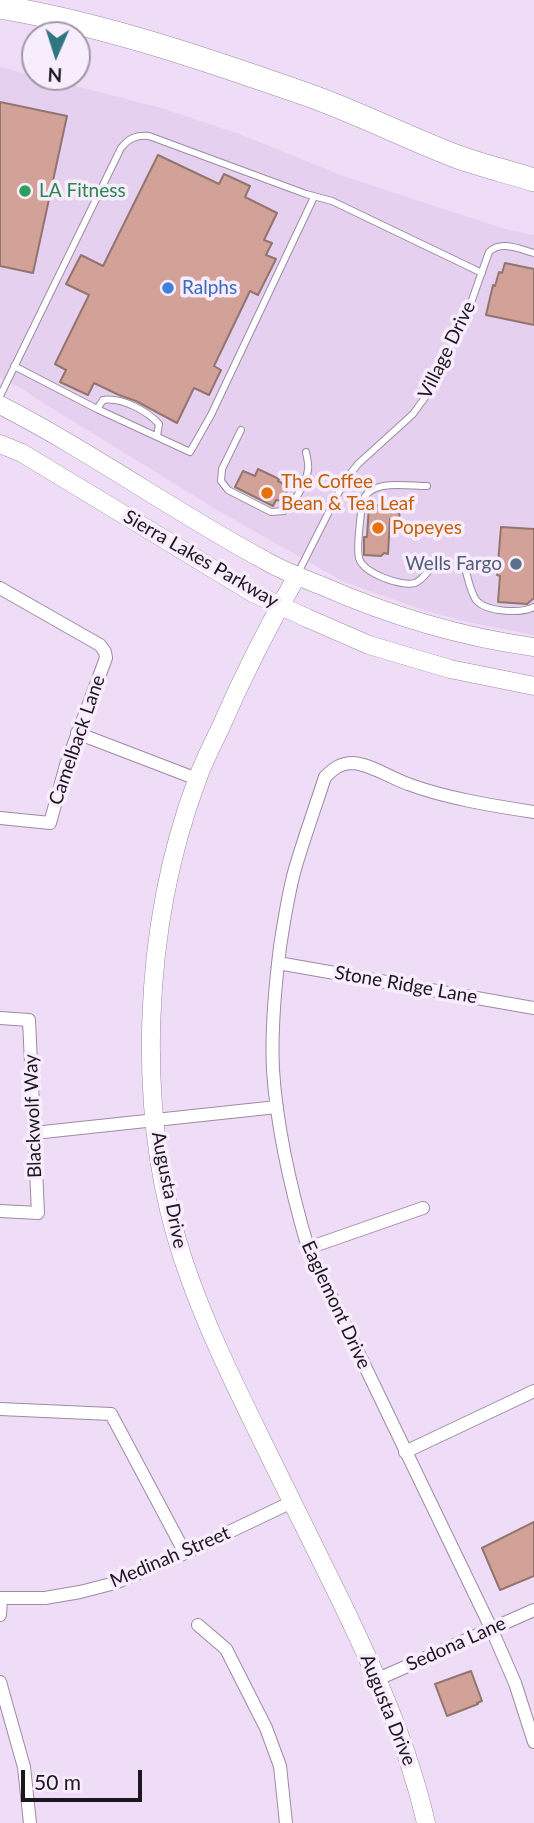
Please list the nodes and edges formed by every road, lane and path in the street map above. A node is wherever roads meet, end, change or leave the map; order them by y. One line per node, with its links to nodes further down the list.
1 (0, 7): 2 (highway)
2 (534, 180)
3 (314, 197): 5 (lane); 6 (lane); 11 (lane)
4 (534, 253): 5 (lane, Village Drive)
5 (482, 273): 17 (lane, Village Drive)
6 (13, 366): 7 (lane); 9 (lane)
7 (0, 396)
8 (0, 405): 17 (street, Sierra Lakes Parkway)
9 (97, 409): 11 (lane); 11 (lane)
10 (241, 430): 13 (lane)
11 (157, 436)
12 (0, 444): 19 (street, Sierra Lakes Parkway)
13 (306, 452)
14 (427, 486): 15 (lane)
15 (431, 568)
16 (465, 568): 20 (lane)
17 (297, 576): 19 (street, Augusta Drive); 21 (street, Sierra Lakes Parkway)
18 (0, 588): 23 (street, Camelback Lane)
19 (280, 606): 22 (street, Sierra Lakes Parkway); 24 (street, Augusta Drive)
20 (534, 607)
21 (534, 647)
22 (534, 686)
23 (77, 733): 24 (street); 26 (street, Camelback Lane)
24 (197, 779): 31 (street, Augusta Drive)
25 (534, 812): 27 (street, Eaglemont Drive)
26 (0, 818)
27 (278, 963): 28 (street, Stone Ridge Lane); 30 (street, Eaglemont Drive)
28 (534, 1008)
29 (0, 1018): 32 (street, Blackwolf Way)
30 (277, 1107): 31 (street); 35 (street, Eaglemont Drive)
31 (155, 1121): 32 (street); 39 (street, Augusta Drive)
32 (34, 1133): 34 (street, Blackwolf Way)
33 (423, 1208): 35 (street)
34 (0, 1211)
35 (308, 1248): 38 (street, Eaglemont Drive)
36 (534, 1391): 38 (street)
37 (0, 1409): 40 (street)
38 (405, 1452): 45 (street, Eaglemont Drive)
39 (292, 1502): 40 (street, Medinah Street); 46 (street, Augusta Drive)
40 (185, 1553): 41 (street, Medinah Street)
41 (0, 1598): 43 (street)
42 (534, 1609): 45 (street, Sedona Lane)
43 (0, 1615)
44 (198, 1625): 50 (street)
45 (491, 1628): 46 (street, Sedona Lane); 48 (street, Eaglemont Drive)
46 (378, 1679): 51 (street, Augusta Drive)
47 (0, 1682): 49 (street)
48 (534, 1742)
49 (30, 1823)
50 (286, 1823)
51 (426, 1823)

